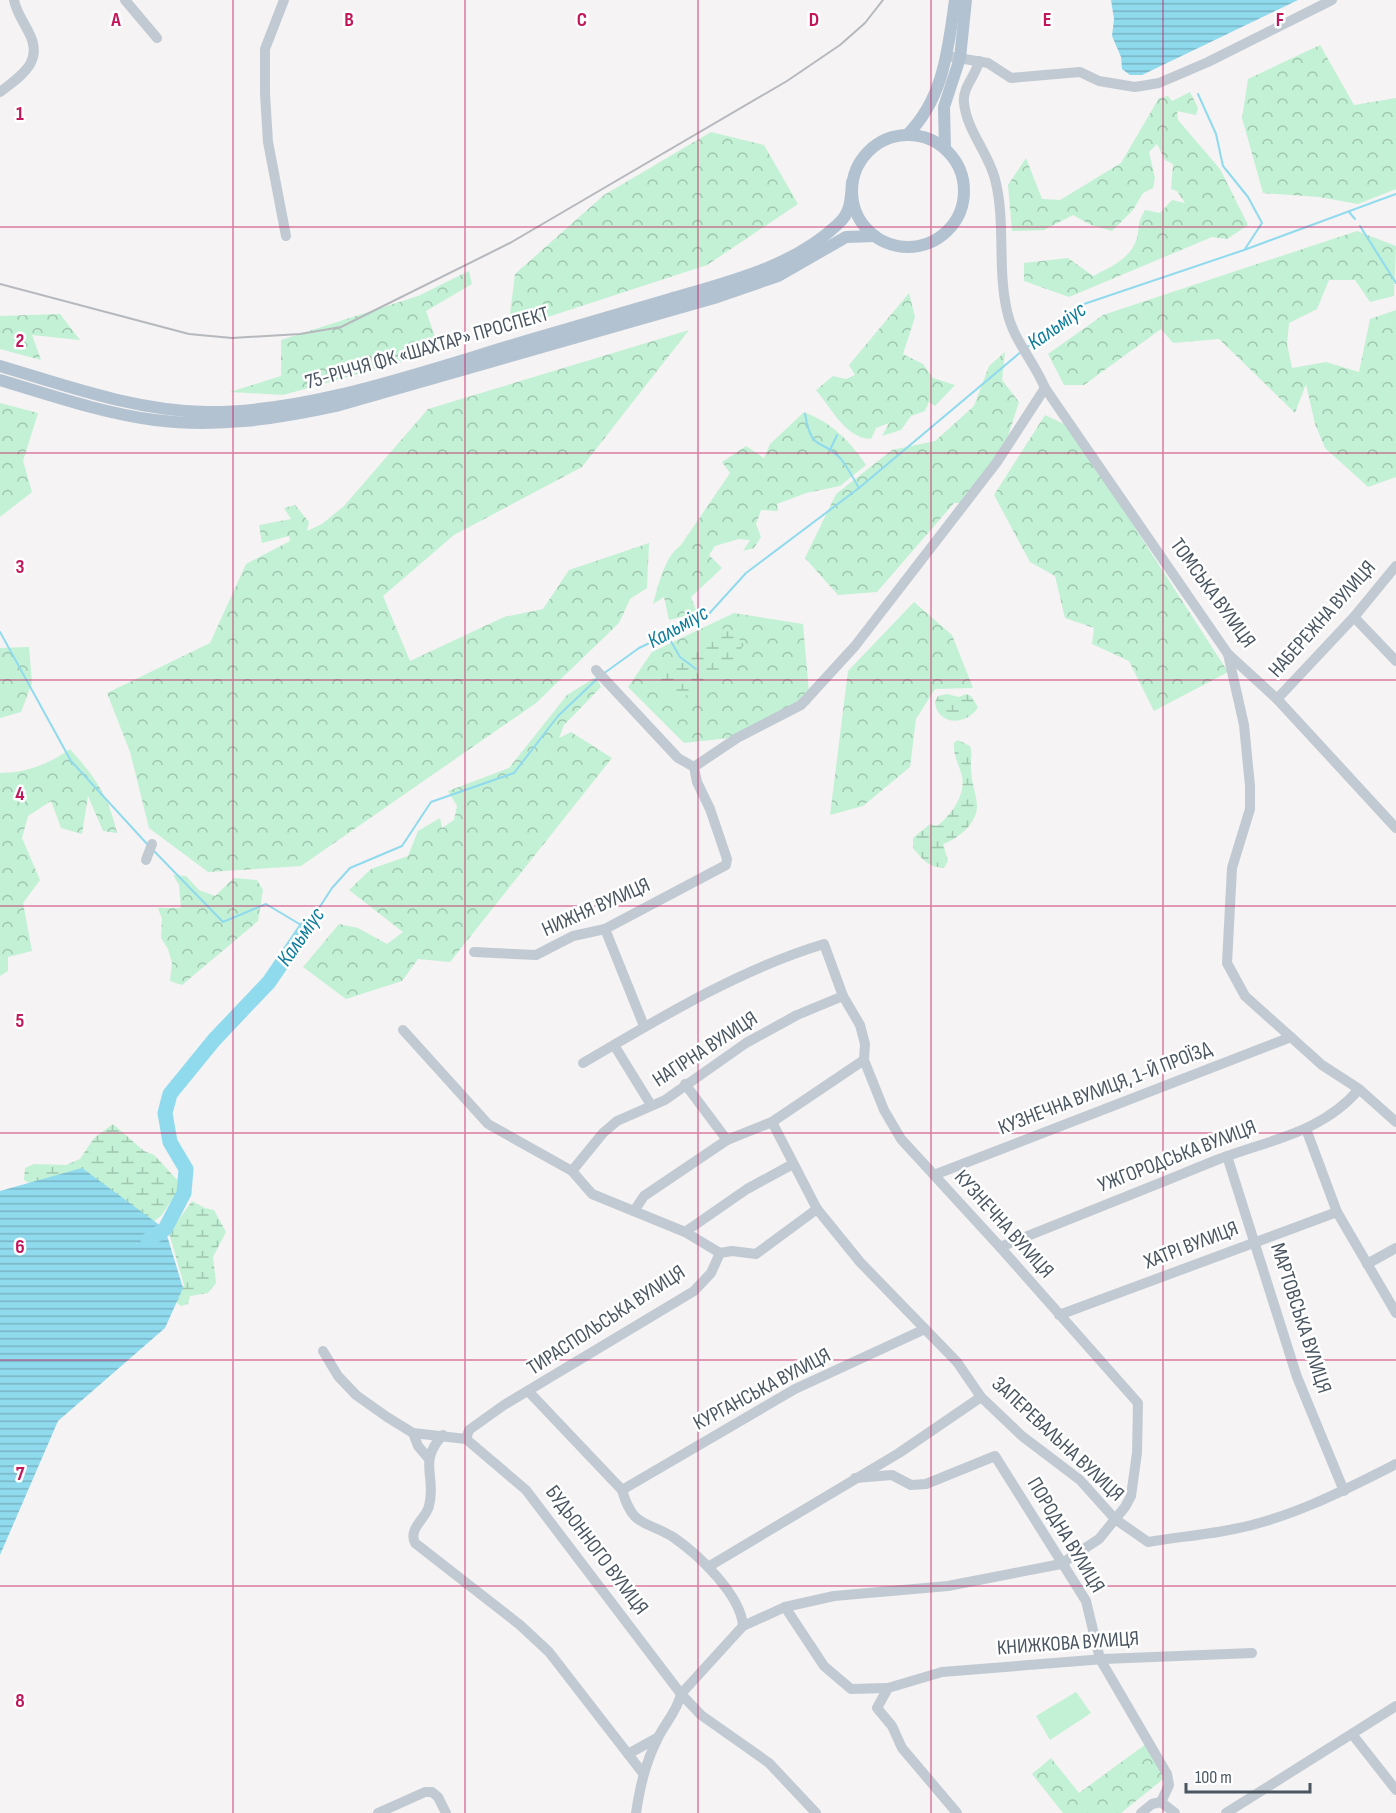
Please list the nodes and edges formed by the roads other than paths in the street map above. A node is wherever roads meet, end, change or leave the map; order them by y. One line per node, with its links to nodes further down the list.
1 (14, 0): 10 (street)
2 (125, 0): 7 (street)
3 (284, 0): 14 (street)
4 (954, 0): 8 (main road)
5 (966, 0): 8 (main road)
6 (1332, 0): 9 (street)
7 (157, 38)
8 (953, 58): 9 (street); 11 (main road); 12 (main road)
9 (979, 61): 18 (street, ТОМСЬКА ВУЛИЦЯ)
10 (0, 92)
11 (907, 135): 12 (main road); 13 (main road)
12 (945, 149): 15 (main road)
13 (852, 182): 15 (main road); 16 (main road, 75-РІЧЧЯ ФК «ШАХТАР» ПРОСПЕКТ)
14 (286, 236)
15 (875, 236): 17 (main road, 75-РІЧЧЯ ФК «ШАХТАР» ПРОСПЕКТ)
16 (0, 366)
17 (0, 380)
18 (1046, 388): 21 (street, ТОМСЬКА ВУЛИЦЯ); 25 (street)
19 (1396, 566): 20 (street, НАБЕРЕЖНА ВУЛИЦЯ)
20 (1354, 617): 22 (street); 24 (street, НАБЕРЕЖНА ВУЛИЦЯ)
21 (1228, 654): 24 (street, ТОМСЬКА ВУЛИЦЯ); 34 (street)
22 (1396, 661)
23 (596, 670): 25 (street)
24 (1277, 699): 26 (street, ТОМСЬКА ВУЛИЦЯ)
25 (694, 767): 29 (street, НИЖНЯ ВУЛИЦЯ)
26 (1396, 828)
27 (152, 844): 28 (street)
28 (146, 860)
29 (605, 929): 30 (street, НИЖНЯ ВУЛИЦЯ); 32 (street)
30 (474, 952)
31 (843, 996): 32 (street, КУЗНЕЧНА ВУЛИЦЯ); 36 (street, КУЗНЕЧНА ВУЛИЦЯ); 38 (street, НАГІРНА ВУЛИЦЯ)
32 (644, 1026): 35 (street)
33 (403, 1030): 47 (street)
34 (1291, 1037): 39 (street); 48 (street, КУЗНЕЧНА ВУЛИЦЯ, 1-Й ПРОЇЗД)
35 (614, 1045): 37 (street); 40 (street)
36 (864, 1060): 41 (street); 48 (street, КУЗНЕЧНА ВУЛИЦЯ)
37 (583, 1063)
38 (685, 1084): 40 (street, НАГІРНА ВУЛИЦЯ); 44 (street)
39 (1359, 1089): 42 (street); 43 (street, УЖГОРОДСЬКА ВУЛИЦЯ)
40 (651, 1105): 47 (street, НАГІРНА ВУЛИЦЯ)
41 (772, 1122): 44 (street); 46 (street, ЗАПЕРЕВАЛЬНА ВУЛИЦЯ)
42 (1396, 1122)
43 (1306, 1129): 45 (street, УЖГОРОДСЬКА ВУЛИЦЯ); 51 (street)
44 (727, 1140): 50 (street)
45 (1227, 1156): 53 (street, МАРТОВСЬКА ВУЛИЦЯ); 54 (street, УЖГОРОДСЬКА ВУЛИЦЯ)
46 (793, 1164): 49 (street, ЗАПЕРЕВАЛЬНА ВУЛИЦЯ); 52 (street)
47 (572, 1171): 50 (street)
48 (934, 1175): 54 (street, КУЗНЕЧНА ВУЛИЦЯ)
49 (817, 1209): 56 (street); 60 (street, ЗАПЕРЕВАЛЬНА ВУЛИЦЯ)
50 (634, 1211): 52 (street)
51 (1337, 1212): 53 (street, ХАТРІ ВУЛИЦЯ); 57 (street)
52 (685, 1232): 56 (street)
53 (1256, 1242): 59 (street, ХАТРІ ВУЛИЦЯ); 71 (street, МАРТОВСЬКА ВУЛИЦЯ)
54 (1000, 1247): 59 (street, КУЗНЕЧНА ВУЛИЦЯ)
55 (1396, 1248): 57 (street)
56 (720, 1253): 62 (street, ТИРАСПОЛЬСЬКА ВУЛИЦЯ)
57 (1367, 1264): 58 (street)
58 (1396, 1313)
59 (1059, 1315): 72 (street, КУЗНЕЧНА ВУЛИЦЯ)
60 (925, 1329): 63 (street, ЗАПЕРЕВАЛЬНА ВУЛИЦЯ); 70 (street, КУРГАНСЬКА ВУЛИЦЯ)
61 (323, 1351): 64 (street)
62 (529, 1392): 66 (street, ТИРАСПОЛЬСЬКА ВУЛИЦЯ); 70 (street)
63 (981, 1397): 69 (street, ПОРОДНА ВУЛИЦЯ); 72 (street, ЗАПЕРЕВАЛЬНА ВУЛИЦЯ)
64 (413, 1432): 65 (street); 67 (street)
65 (443, 1435): 66 (street); 67 (street)
66 (466, 1439): 80 (street, БУДЬОННОГО ВУЛИЦЯ)
67 (429, 1459): 84 (street)
68 (1396, 1464): 71 (street, ЗАПЕРЕВАЛЬНА ВУЛИЦЯ)
69 (855, 1478): 73 (street, ПОРОДНА ВУЛИЦЯ); 74 (street, ПОРОДНА ВУЛИЦЯ)
70 (622, 1490): 74 (street)
71 (1344, 1491): 72 (street, ЗАПЕРЕВАЛЬНА ВУЛИЦЯ)
72 (1115, 1519): 73 (street, КУЗНЕЧНА ВУЛИЦЯ)
73 (1061, 1564): 75 (street); 78 (street, ПОРОДНА ВУЛИЦЯ)
74 (708, 1566): 76 (street)
75 (785, 1607): 76 (street); 79 (street, КНИЖКОВА ВУЛИЦЯ)
76 (743, 1626): 80 (street)
77 (1252, 1653): 78 (street, КНИЖКОВА ВУЛИЦЯ)
78 (1100, 1659): 79 (street, КНИЖКОВА ВУЛИЦЯ); 87 (street, ПОРОДНА ВУЛИЦЯ)
79 (888, 1688): 92 (street)
80 (681, 1694): 83 (street); 91 (street, БУДЬОННОГО ВУЛИЦЯ)
81 (1396, 1706): 82 (street)
82 (1352, 1734): 86 (street); 95 (street)
83 (658, 1738): 84 (street); 85 (street)
84 (628, 1754): 85 (street)
85 (642, 1773): 90 (street)
86 (1396, 1790)
87 (1161, 1802): 93 (street); 94 (street)
88 (378, 1813): 89 (street)
89 (446, 1813)
90 (636, 1813)
91 (816, 1813)
92 (957, 1813)
93 (1142, 1813)
94 (1175, 1813)
95 (1227, 1813)

